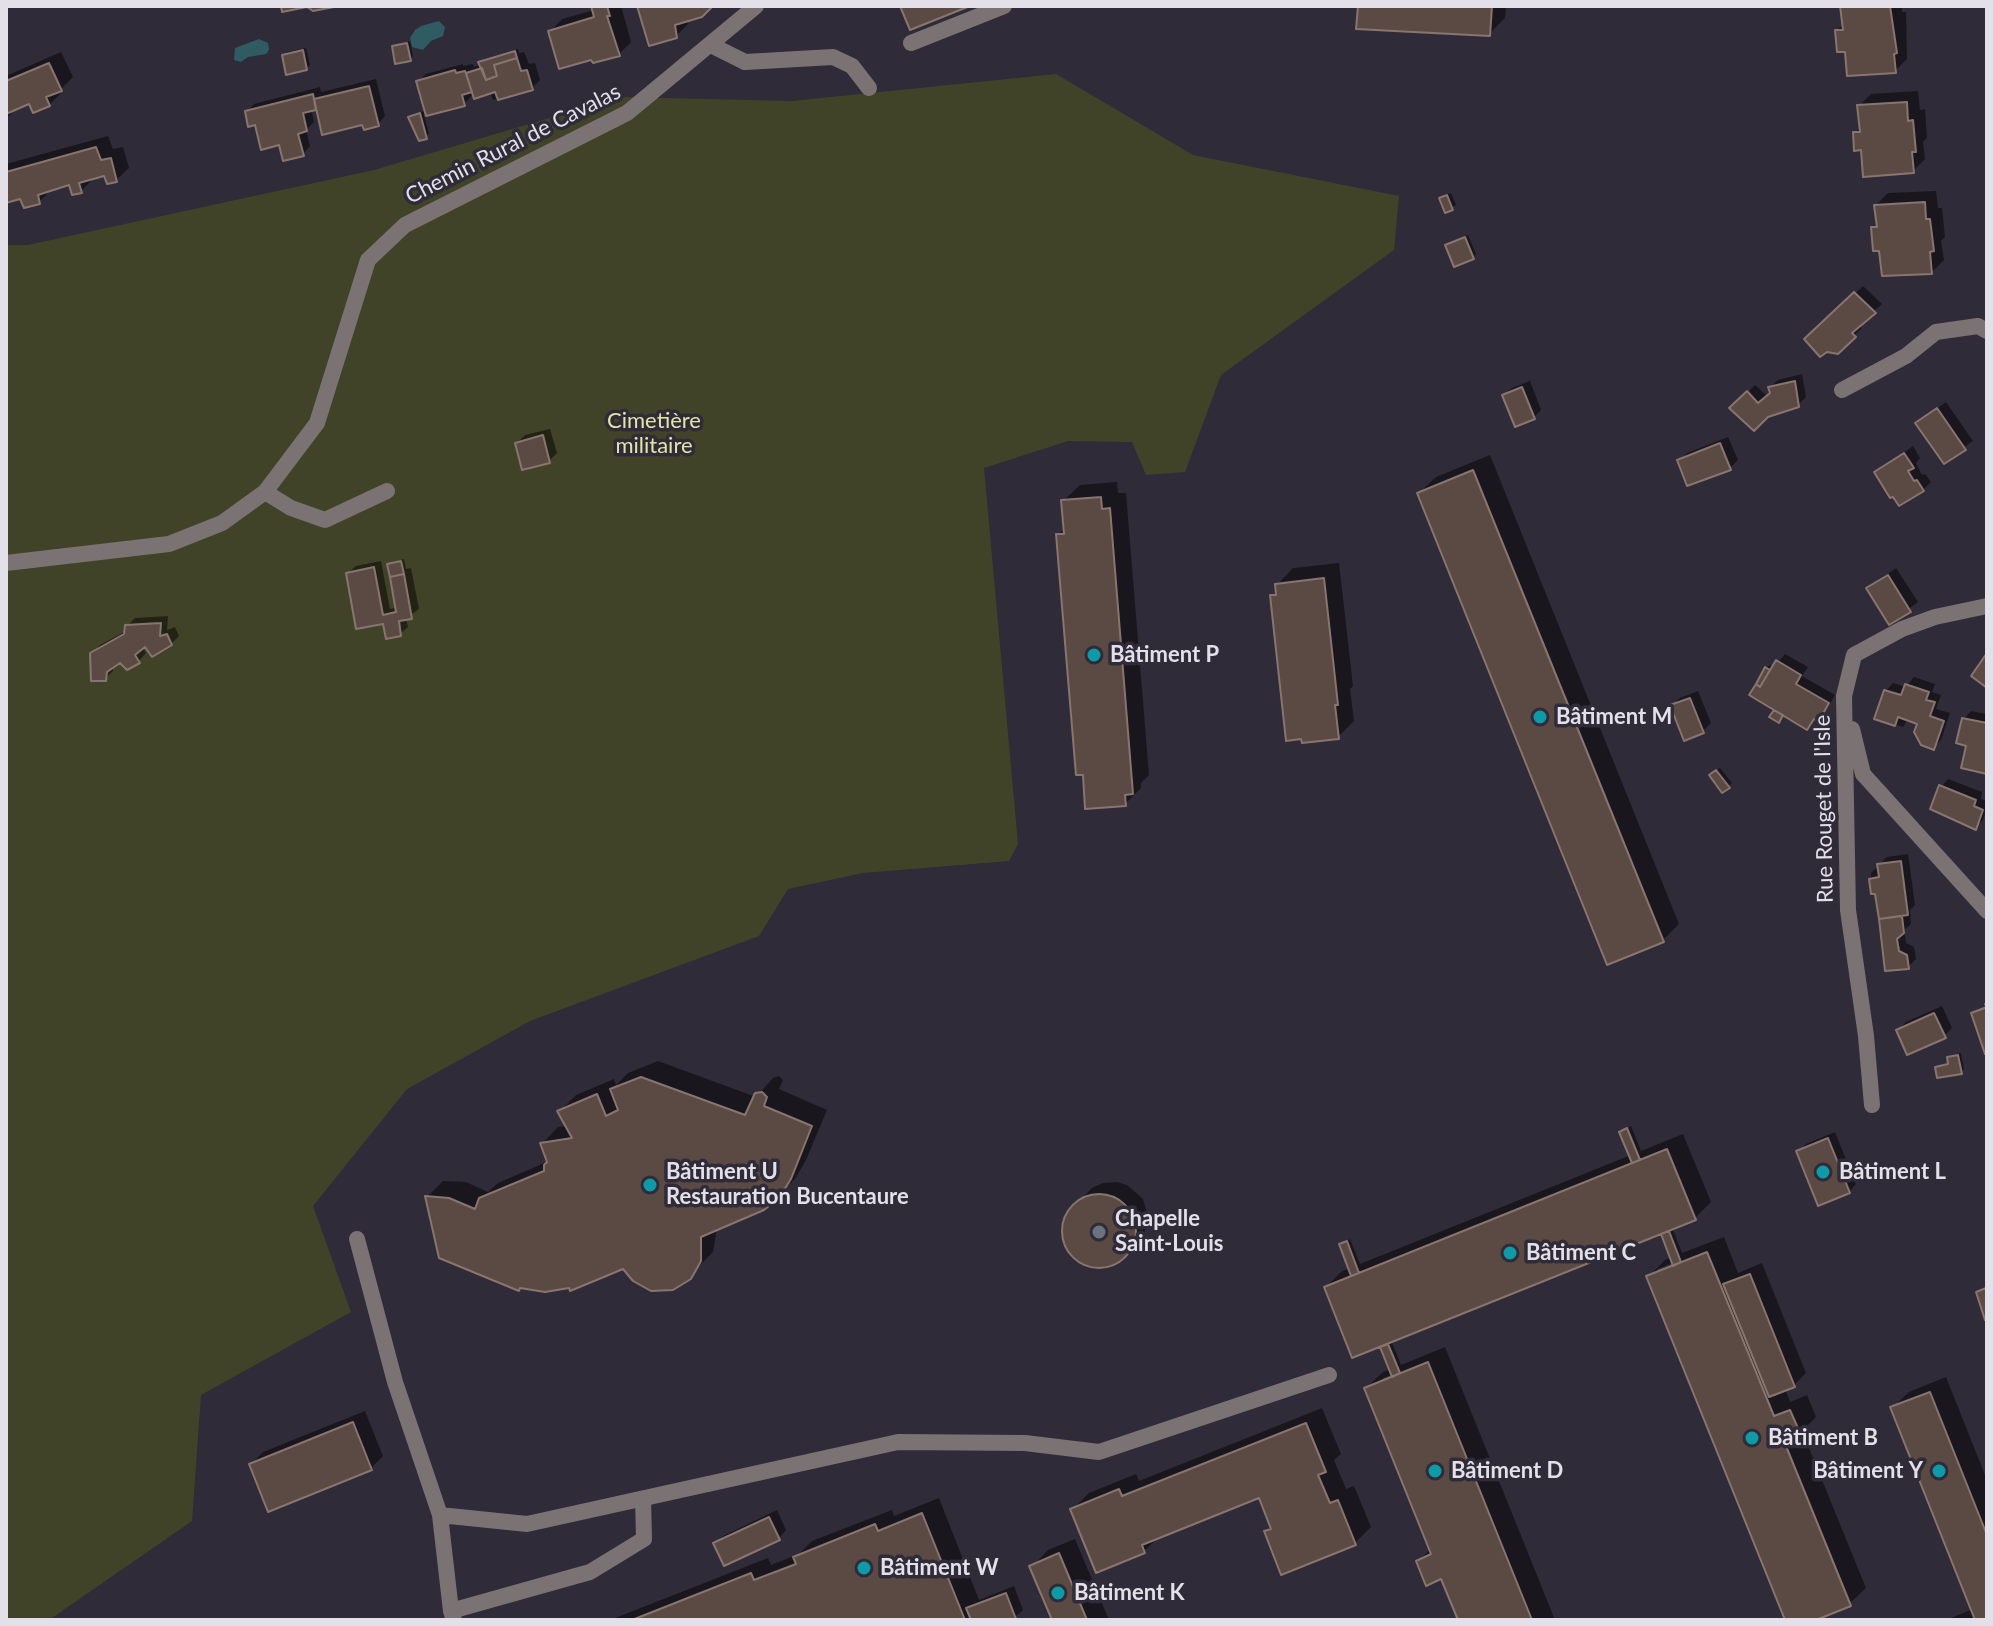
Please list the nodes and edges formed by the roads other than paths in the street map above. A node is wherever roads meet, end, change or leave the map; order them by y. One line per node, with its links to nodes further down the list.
1 (756, 6): 4 (street, Chemin Rural de Cavalas)
2 (1004, 6): 3 (street)
3 (911, 43)
4 (711, 45): 5 (street); 9 (street, Chemin Rural de Cavalas)
5 (869, 88)
6 (1987, 331): 7 (street)
7 (1842, 390)
8 (387, 491): 9 (street)
9 (265, 492): 10 (street, Chemin Rural de Cavalas)
10 (6, 563)
11 (1987, 606): 12 (street, Rue Rouget de l'Isle)
12 (1844, 696): 13 (street); 14 (street, Rue Rouget de l'Isle)
13 (1987, 911)
14 (1872, 1105)
15 (357, 1239): 18 (street)
16 (1329, 1375): 17 (street)
17 (643, 1499): 18 (street); 19 (street)
18 (440, 1515): 19 (street)
19 (452, 1615)

